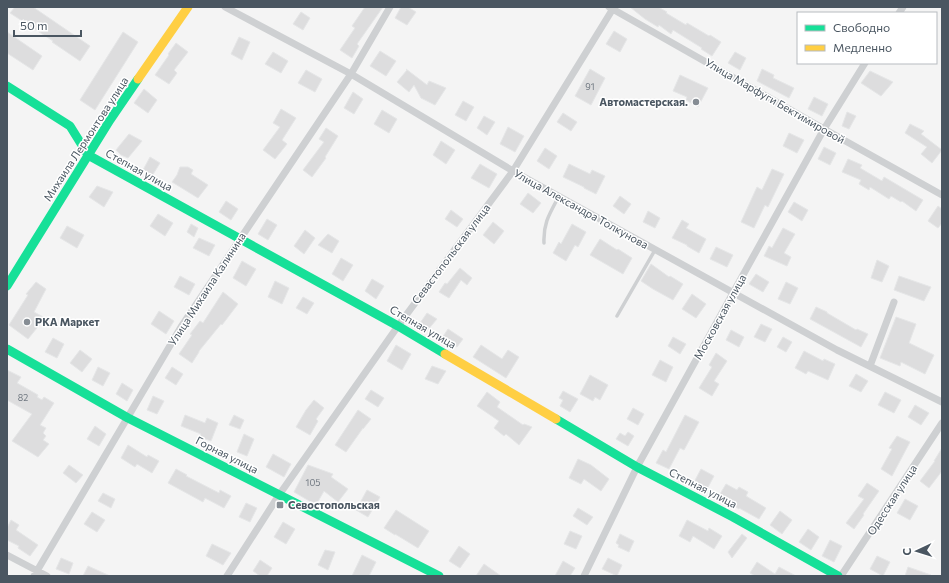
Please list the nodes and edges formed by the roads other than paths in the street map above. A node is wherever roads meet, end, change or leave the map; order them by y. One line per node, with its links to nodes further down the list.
1 (188, 7): 9 (street, Михаила Лермонтова улица)
2 (225, 7): 6 (street, Улица Александра Толкунова)
3 (390, 7): 6 (street, Улица Михаила Калинина)
4 (612, 8): 8 (street, Улица Марфуги Бектимировой); 10 (street, Севастопольская улица)
5 (865, 64): 8 (street, Московская улица)
6 (351, 74): 10 (street, Улица Александра Толкунова); 13 (street, Улица Михаила Калинина)
7 (7, 86): 9 (street, Степная улица)
8 (824, 129): 11 (street, Улица Марфуги Бектимировой); 17 (street, Московская улица)
9 (88, 155): 13 (street, Степная улица); 16 (street, Михаила Лермонтова улица)
10 (512, 171): 12 (street, Улица Александра Толкунова); 20 (street, Севастопольская улица)
11 (942, 195)
12 (559, 196): 14 (lane); 15 (street, Улица Александра Толкунова)
13 (239, 239): 20 (street, Степная улица); 24 (street, Улица Михаила Калинина)
14 (544, 243)
15 (655, 250): 17 (street, Улица Александра Толкунова); 19 (lane)
16 (7, 286)
17 (732, 293): 22 (street, Улица Александра Толкунова); 26 (street, Московская улица)
18 (894, 302): 22 (street)
19 (617, 316)
20 (398, 326): 26 (street, Степная улица); 27 (street, Севастопольская улица)
21 (7, 349): 24 (street, Горная улица)
22 (870, 366): 23 (street, Улица Александра Толкунова)
23 (942, 402)
24 (128, 418): 27 (street, Горная улица); 29 (street, Улица Михаила Калинина)
25 (942, 423): 35 (street, Одесская улица)
26 (637, 467): 33 (street, Московская улица); 34 (street, Степная улица)
27 (279, 495): 31 (street, Севастопольская улица); 32 (street, Горная улица)
28 (7, 555): 29 (street)
29 (36, 574): 30 (street)
30 (47, 576)
31 (227, 576)
32 (439, 576)
33 (584, 576)
34 (838, 576)
35 (841, 576)

